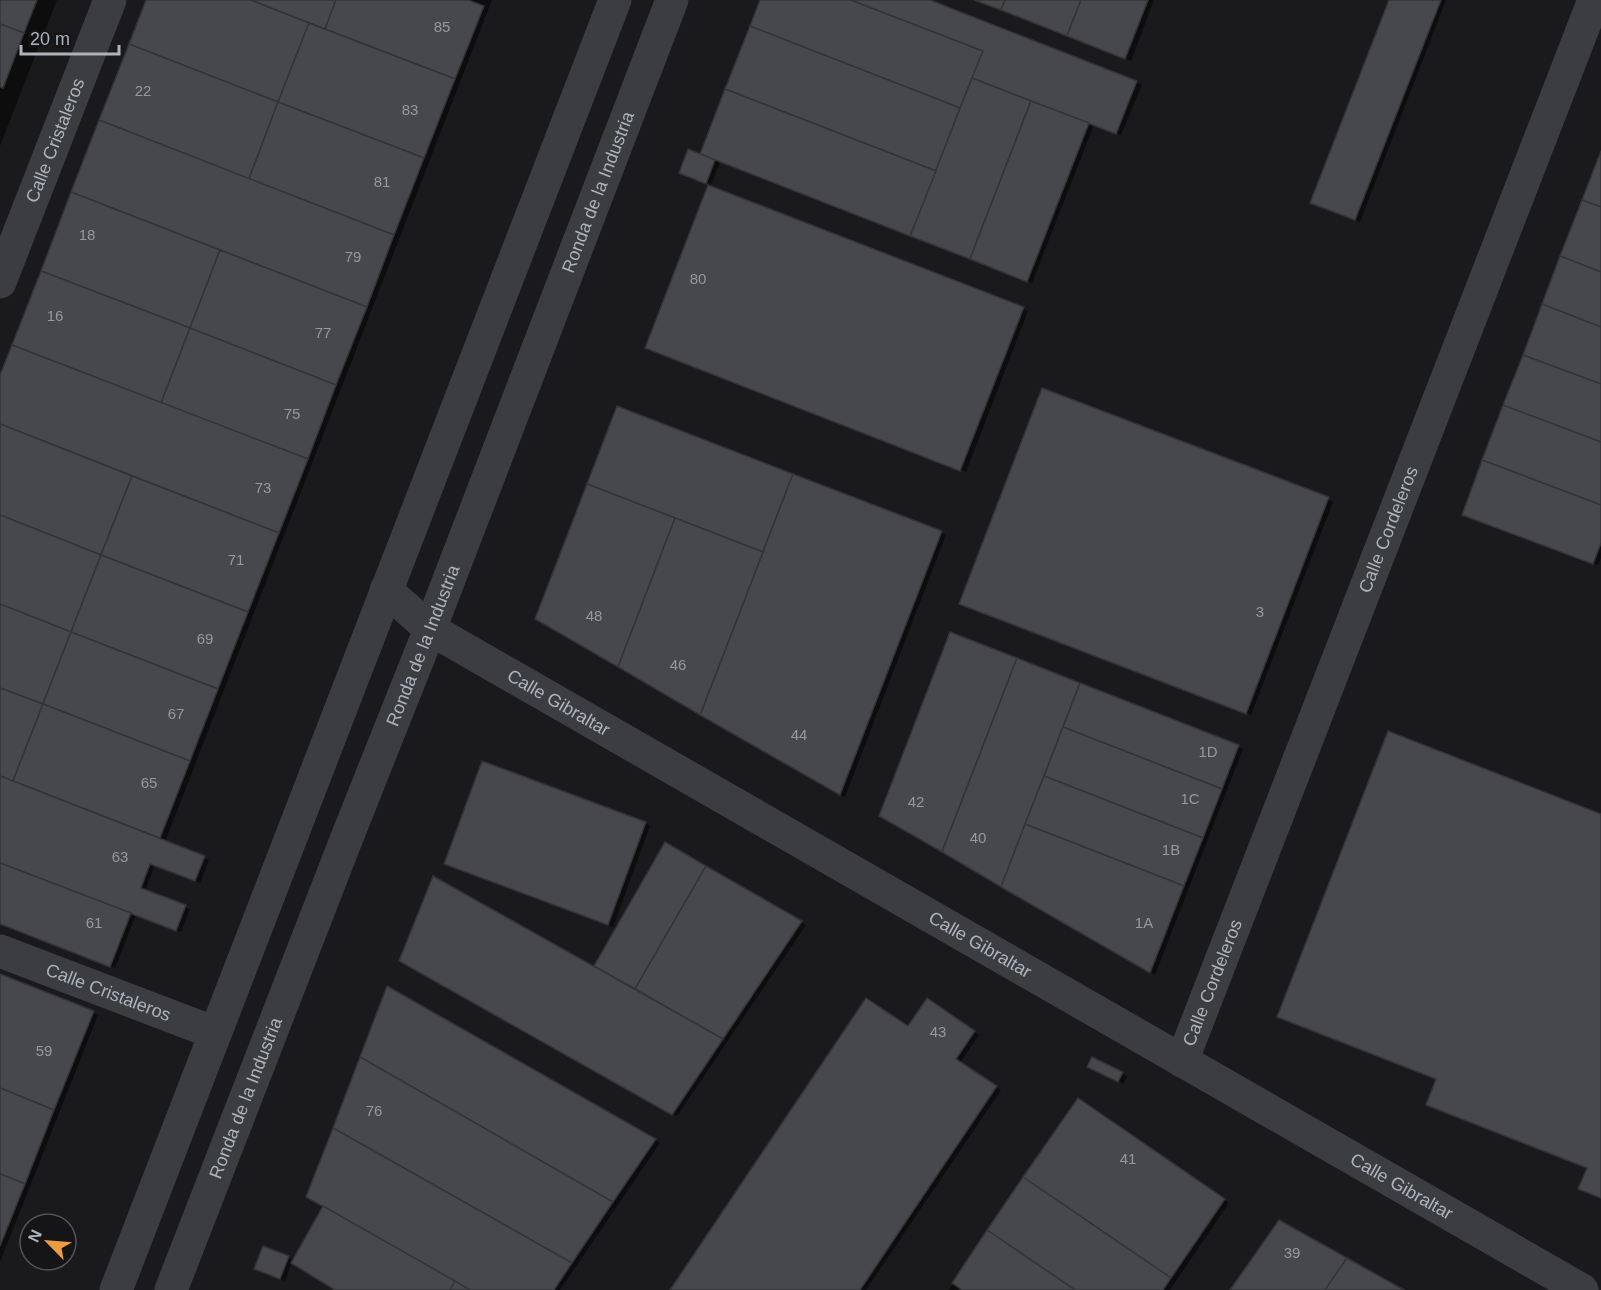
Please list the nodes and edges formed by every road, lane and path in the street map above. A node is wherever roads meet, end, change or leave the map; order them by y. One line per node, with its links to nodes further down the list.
1 (110, 0): 5 (street, Calle Cristaleros)
2 (615, 0): 6 (street)
3 (672, 0): 7 (street, Ronda de la Industria)
4 (1594, 0): 10 (street, Calle Cordeleros)
5 (0, 282)
6 (386, 590): 7 (street, Calle Gibraltar); 9 (street)
7 (430, 629): 10 (street, Calle Gibraltar); 12 (street, Ronda de la Industria)
8 (0, 951): 9 (street, Calle Cristaleros)
9 (215, 1033): 11 (street)
10 (1182, 1060): 13 (street, Calle Gibraltar)
11 (116, 1290)
12 (171, 1290)
13 (1582, 1290)

